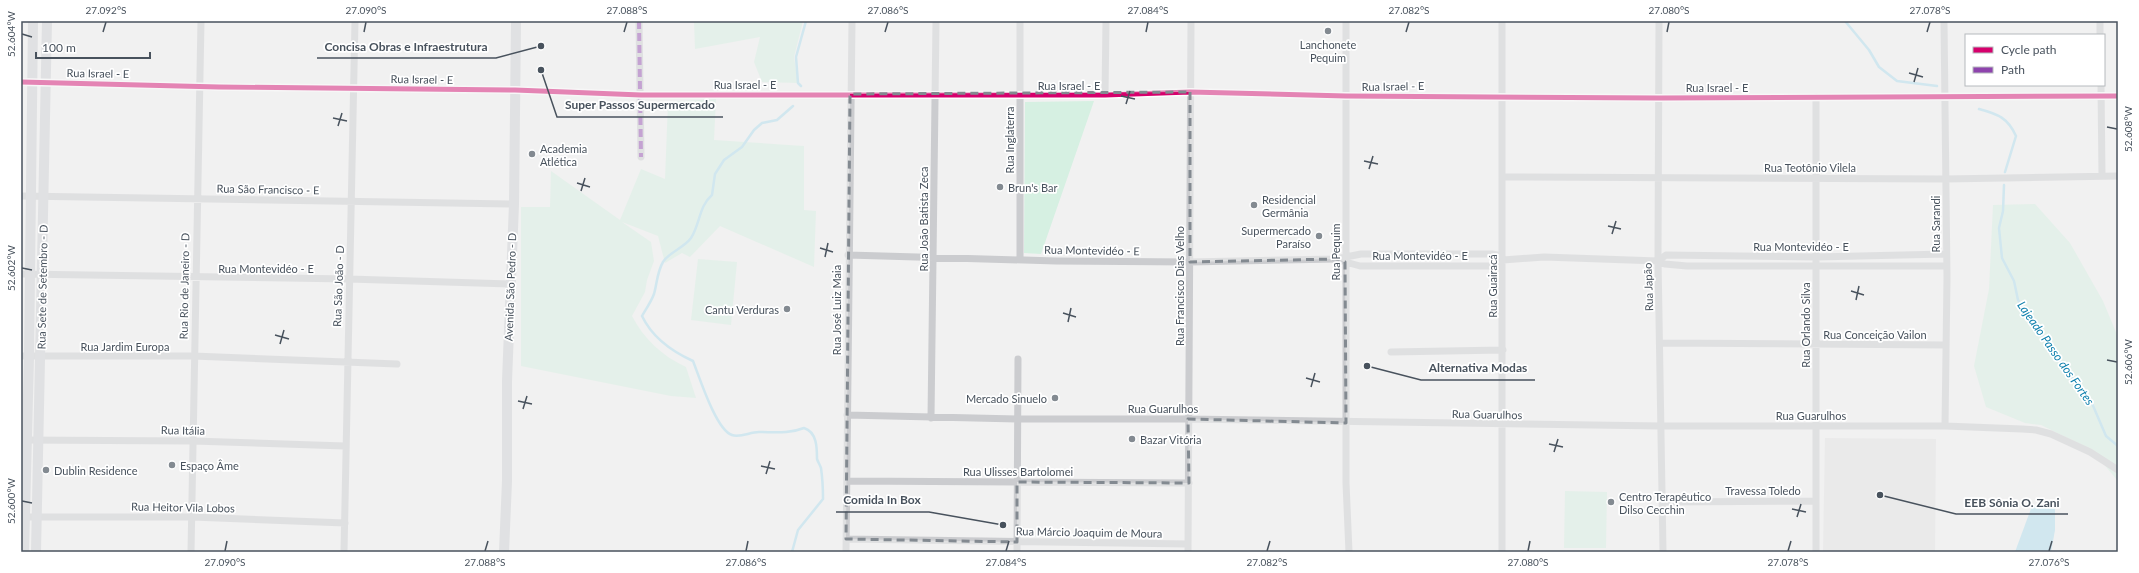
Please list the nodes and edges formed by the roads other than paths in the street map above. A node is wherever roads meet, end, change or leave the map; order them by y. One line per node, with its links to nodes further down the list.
1 (33, 21): 19 (street, Rua Sete de Setembro - D)
2 (47, 21): 20 (street, Rua Sete de Setembro - D)
3 (201, 21): 21 (street, Rua Rio de Janeiro - D)
4 (355, 21): 23 (street, Rua São João - D)
5 (516, 21): 24 (street, Avenida São Pedro - D)
6 (639, 21): 28 (street)
7 (852, 21): 26 (street, Rua José Luiz Maia)
8 (936, 21): 27 (street, Rua João Batista Zeca)
9 (1020, 21): 29 (street, Rua Inglaterra)
10 (1106, 21): 30 (street)
11 (1191, 21): 25 (street, Rua Francisco Dias Velho)
12 (1346, 21): 31 (street, Rua Pequim)
13 (1502, 21): 32 (street, Rua Guairacá)
14 (1659, 21): 37 (street, Rua Japão)
15 (1944, 21): 36 (street, Rua Sarandi)
16 (2100, 21): 17 (street)
17 (2100, 34)
18 (21, 82): 19 (street, Rua Israel - E)
19 (32, 82): 20 (street, Rua Israel - E); 45 (street, Rua Sete de Setembro - D)
20 (46, 82): 21 (street, Rua Israel - E); 46 (street, Rua Sete de Setembro - D)
21 (200, 86): 23 (street, Rua Israel - E); 47 (street, Rua Rio de Janeiro - D)
22 (2101, 86): 33 (street)
23 (354, 88): 24 (street, Rua Israel - E); 48 (street, Rua São João - D)
24 (515, 90): 28 (street, Rua Israel - E); 49 (street, Avenida São Pedro - D)
25 (1190, 92): 30 (street, Rua Israel - E); 31 (street, Rua Israel - E); 58 (street, Rua Francisco Dias Velho)
26 (850, 94): 27 (street, Rua Israel - E); 28 (street, Rua Israel - E); 51 (street, Rua José Luiz Maia)
27 (935, 94): 29 (street, Rua Israel - E); 52 (street, Rua João Batista Zeca)
28 (641, 95): 38 (street)
29 (1020, 95): 30 (street, Rua Israel - E); 54 (street, Rua Inglaterra)
30 (1105, 95)
31 (1346, 96): 32 (street, Rua Israel - E); 55 (street, Rua Pequim)
32 (1502, 96): 37 (street, Rua Israel - E); 41 (street, Rua Guairacá)
33 (2101, 96): 34 (street, Rua Israel - E); 36 (street, Rua Israel - E); 39 (street)
34 (2118, 96)
35 (1816, 97): 36 (street, Rua Israel - E); 37 (street, Rua Israel - E); 43 (street, Rua Orlando Silva)
36 (1944, 97): 44 (street, Rua Sarandi)
37 (1659, 98): 42 (street, Rua Japão)
38 (641, 157)
39 (2102, 176): 40 (street, Rua Teotônio Vilela); 44 (street, Rua Teotônio Vilela)
40 (2118, 176)
41 (1502, 177): 42 (street, Rua Teotônio Vilela); 56 (street, Rua Guairacá)
42 (1659, 178): 43 (street, Rua Teotônio Vilela); 57 (street, Rua Japão)
43 (1816, 178): 44 (street, Rua Teotônio Vilela); 53 (street, Rua Orlando Silva)
44 (1945, 179): 50 (street, Rua Sarandi)
45 (26, 196): 46 (street, Rua São Francisco - E); 61 (street, Rua Sete de Setembro - D)
46 (43, 196): 47 (street, Rua São Francisco - E); 62 (street, Rua Sete de Setembro - D)
47 (197, 199): 48 (street, Rua São Francisco - E); 63 (street, Rua Rio de Janeiro - D)
48 (352, 202): 49 (street, Rua São Francisco - E); 64 (street, Rua São João - D)
49 (514, 204): 65 (street, Avenida São Pedro - D)
50 (1946, 254): 53 (street, Rua Montevidéo - E); 60 (street, Rua Sarandi)
51 (848, 255): 52 (street, Rua Montevidéo - E); 77 (street, Rua José Luiz Maia)
52 (934, 257): 54 (street, Rua Montevidéo - E); 78 (street, Rua João Batista Zeca)
53 (1816, 257): 57 (street, Rua Montevidéo - E); 59 (street, Rua Orlando Silva)
54 (1020, 259): 58 (street, Rua Montevidéo - E)
55 (1346, 259): 56 (street, Rua Montevidéo - E); 56 (street, Rua Montevidéo - E); 58 (street, Rua Montevidéo - E); 81 (street, Rua Pequim)
56 (1503, 260): 57 (street, Rua Montevidéo - E); 69 (street, Rua Guairacá)
57 (1658, 261): 59 (street, Rua Montevidéo - E); 66 (street, Rua Japão)
58 (1190, 262): 80 (street, Rua Francisco Dias Velho)
59 (1816, 266): 60 (street, Rua Montevidéo - E); 67 (street, Rua Orlando Silva)
60 (1946, 266): 68 (street, Rua Sarandi)
61 (25, 274): 62 (street, Rua Montevidéo - E); 72 (street, Rua Sete de Setembro - D)
62 (43, 274): 63 (street, Rua Montevidéo - E); 73 (street, Rua Sete de Setembro - D)
63 (195, 278): 64 (street, Rua Montevidéo - E); 71 (street, Rua Rio de Janeiro - D)
64 (349, 279): 65 (street, Rua Montevidéo - E); 75 (street, Rua São João - D)
65 (510, 284): 107 (street, Avenida São Pedro - D)
66 (1660, 343): 67 (street, Rua Conceição Vailon); 83 (street, Rua Japão)
67 (1816, 344): 68 (street, Rua Conceição Vailon); 84 (street, Rua Orlando Silva)
68 (1946, 345): 85 (street, Rua Sarandi)
69 (1503, 350): 70 (street); 82 (street, Rua Guairacá)
70 (1391, 352)
71 (194, 356): 73 (street, Rua Jardim Europa); 75 (street, Rua Jardim Europa); 88 (street, Rua Rio de Janeiro - D)
72 (25, 357): 73 (street, Rua Jardim Europa); 86 (street, Rua Sete de Setembro - D)
73 (41, 357): 87 (street, Rua Sete de Setembro - D)
74 (1018, 359): 79 (street)
75 (347, 363): 76 (street, Rua Jardim Europa); 89 (street, Rua São João - D)
76 (397, 364)
77 (847, 415): 78 (street, Rua Guarulhos); 91 (street, Rua José Luiz Maia)
78 (931, 418): 79 (street, Rua Guarulhos)
79 (1016, 419): 80 (street, Rua Guarulhos); 92 (street)
80 (1188, 419): 81 (street, Rua Guarulhos); 93 (street, Rua Francisco Dias Velho)
81 (1346, 423): 82 (street, Rua Guarulhos); 110 (street, Rua Pequim)
82 (1503, 425): 83 (street, Rua Guarulhos); 111 (street, Rua Guairacá)
83 (1661, 426): 84 (street, Rua Guarulhos); 95 (street, Rua Japão)
84 (1816, 426): 85 (street, Rua Guarulhos); 94 (street, Rua Orlando Silva)
85 (1945, 426): 90 (street, Rua Guarulhos)
86 (23, 440): 87 (street, Rua Itália); 96 (street, Rua Sete de Setembro - D)
87 (39, 440): 88 (street, Rua Itália); 97 (street, Rua Sete de Setembro - D)
88 (193, 441): 89 (street, Rua Itália); 98 (street, Rua Rio de Janeiro - D)
89 (345, 446): 99 (street, Rua São João - D)
90 (2118, 470)
91 (847, 481): 92 (street, Rua Ulisses Bartolomei); 100 (street, Rua José Luiz Maia)
92 (1017, 482): 93 (street, Rua Ulisses Bartolomei); 101 (street)
93 (1189, 483): 102 (street, Rua Francisco Dias Velho)
94 (1816, 501): 95 (street, Travessa Toledo); 113 (street, Rua Orlando Silva)
95 (1662, 502): 112 (street, Rua Japão)
96 (23, 517): 97 (street, Rua Heitor Vila Lobos); 103 (street, Rua Sete de Setembro - D)
97 (36, 517): 98 (street, Rua Heitor Vila Lobos); 104 (street, Rua Sete de Setembro - D)
98 (192, 517): 99 (street, Rua Heitor Vila Lobos); 105 (street, Rua Rio de Janeiro - D)
99 (345, 523): 106 (street, Rua São João - D)
100 (846, 539): 101 (street, Rua Márcio Joaquim de Moura); 108 (street, Rua José Luiz Maia)
101 (1017, 542): 102 (street, Rua Márcio Joaquim de Moura); 109 (street)
102 (1188, 548)
103 (24, 552)
104 (36, 552)
105 (191, 552)
106 (344, 552)
107 (504, 552)
108 (846, 552)
109 (1017, 552)
110 (1349, 552)
111 (1502, 552)
112 (1663, 552)
113 (1816, 552)

